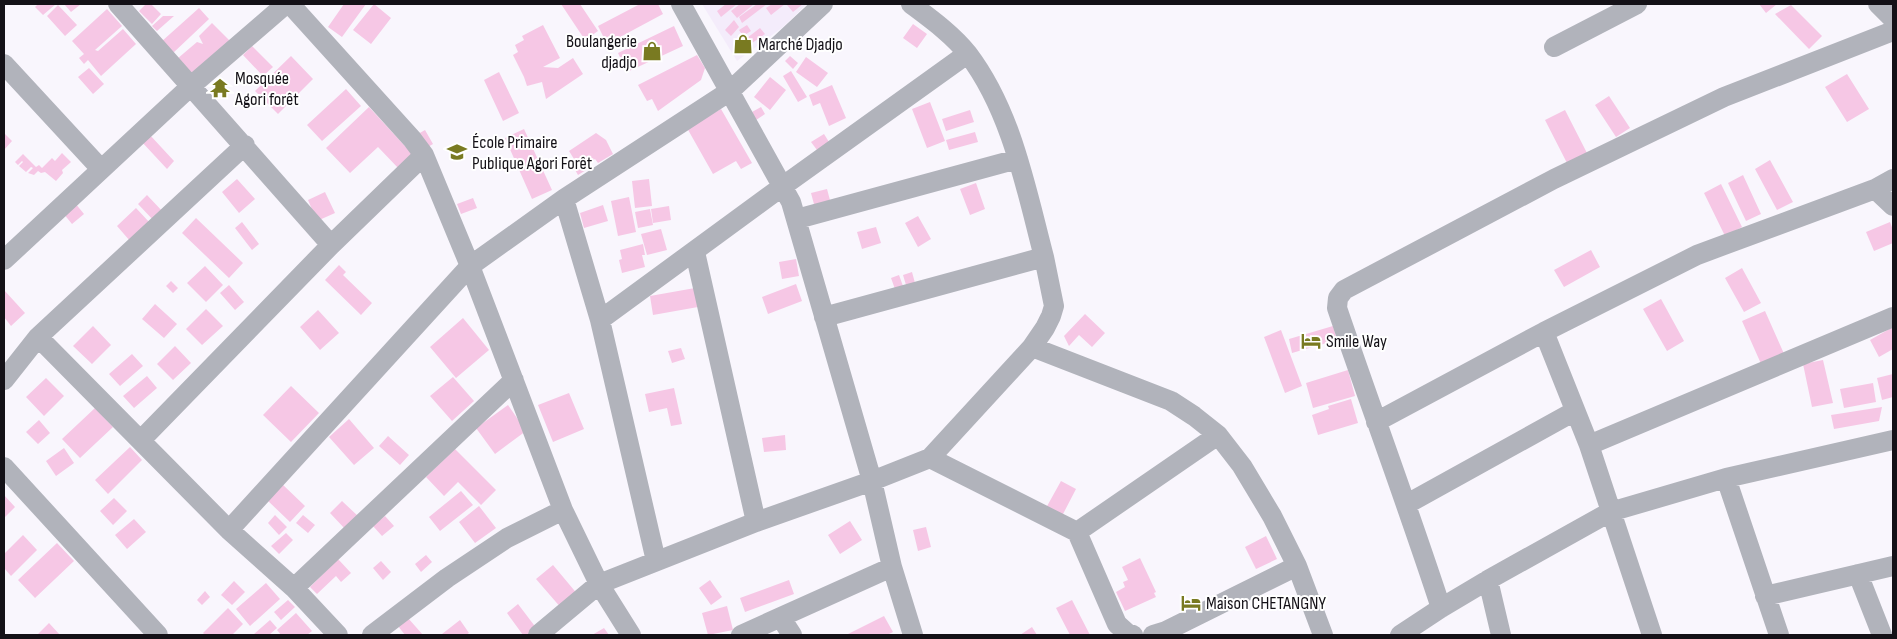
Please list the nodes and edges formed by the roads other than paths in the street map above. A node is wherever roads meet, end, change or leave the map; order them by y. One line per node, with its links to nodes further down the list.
1 (118, 4): 14 (street)
2 (286, 4): 14 (street)
3 (290, 4): 17 (street)
4 (682, 4): 15 (street)
5 (823, 4): 15 (street)
6 (910, 4): 12 (street)
7 (1637, 4): 11 (street)
8 (1878, 4): 9 (street)
9 (1893, 19)
10 (1893, 31): 40 (street)
11 (1554, 47)
12 (967, 54): 18 (street); 21 (street)
13 (4, 64): 19 (street)
14 (191, 86): 16 (street); 19 (street)
15 (730, 91): 21 (street); 23 (street)
16 (245, 145): 26 (street); 35 (street)
17 (424, 156): 26 (street); 30 (street)
18 (1018, 159): 25 (street); 28 (street)
19 (101, 169): 29 (street)
20 (1893, 179): 22 (street)
21 (783, 186): 25 (street); 27 (street)
22 (1875, 189): 24 (street); 34 (street)
23 (564, 199): 30 (street); 33 (street)
24 (1893, 206)
25 (797, 219): 32 (street)
26 (331, 245): 42 (street)
27 (695, 252): 33 (street); 52 (street)
28 (1044, 257): 32 (street); 36 (street)
29 (4, 260)
30 (470, 266): 38 (street); 53 (street)
31 (1893, 317): 44 (street)
32 (824, 318): 48 (street)
33 (600, 320): 55 (street)
34 (1544, 332): 39 (street); 40 (street)
35 (38, 337): 37 (street); 42 (street)
36 (1032, 347): 41 (street); 45 (street)
37 (4, 380)
38 (514, 380): 50 (street); 62 (street)
39 (1575, 411): 44 (street); 49 (street)
40 (1376, 422): 49 (street)
41 (1218, 435): 54 (street); 56 (street)
42 (141, 440): 53 (street)
43 (1893, 440): 47 (street)
44 (1588, 445): 51 (street)
45 (930, 458): 48 (street); 54 (street)
46 (4, 468): 66 (street)
47 (1726, 478): 51 (street); 63 (street)
48 (872, 481): 52 (street); 58 (street)
49 (1407, 504): 64 (street)
50 (563, 510): 61 (street); 68 (street)
51 (1610, 512): 60 (street); 79 (street)
52 (756, 522): 55 (street)
53 (229, 530): 62 (street)
54 (1077, 532): 74 (street)
55 (656, 561): 61 (street)
56 (1297, 566): 75 (street); 76 (street)
57 (1893, 566): 59 (street)
58 (892, 567): 65 (street); 73 (street)
59 (1858, 574): 63 (street); 81 (street)
60 (1488, 580): 64 (street); 78 (street)
61 (599, 584): 69 (street); 70 (street)
62 (294, 588): 67 (street)
63 (1765, 596): 80 (street)
64 (1442, 608): 77 (street)
65 (781, 618): 71 (street); 72 (street)
66 (158, 635)
67 (338, 635)
68 (372, 635)
69 (538, 635)
70 (631, 635)
71 (741, 635)
72 (792, 635)
73 (913, 635)
74 (1133, 635)
75 (1153, 635)
76 (1323, 635)
77 (1400, 635)
78 (1500, 635)
79 (1652, 635)
80 (1778, 635)
81 (1882, 635)

